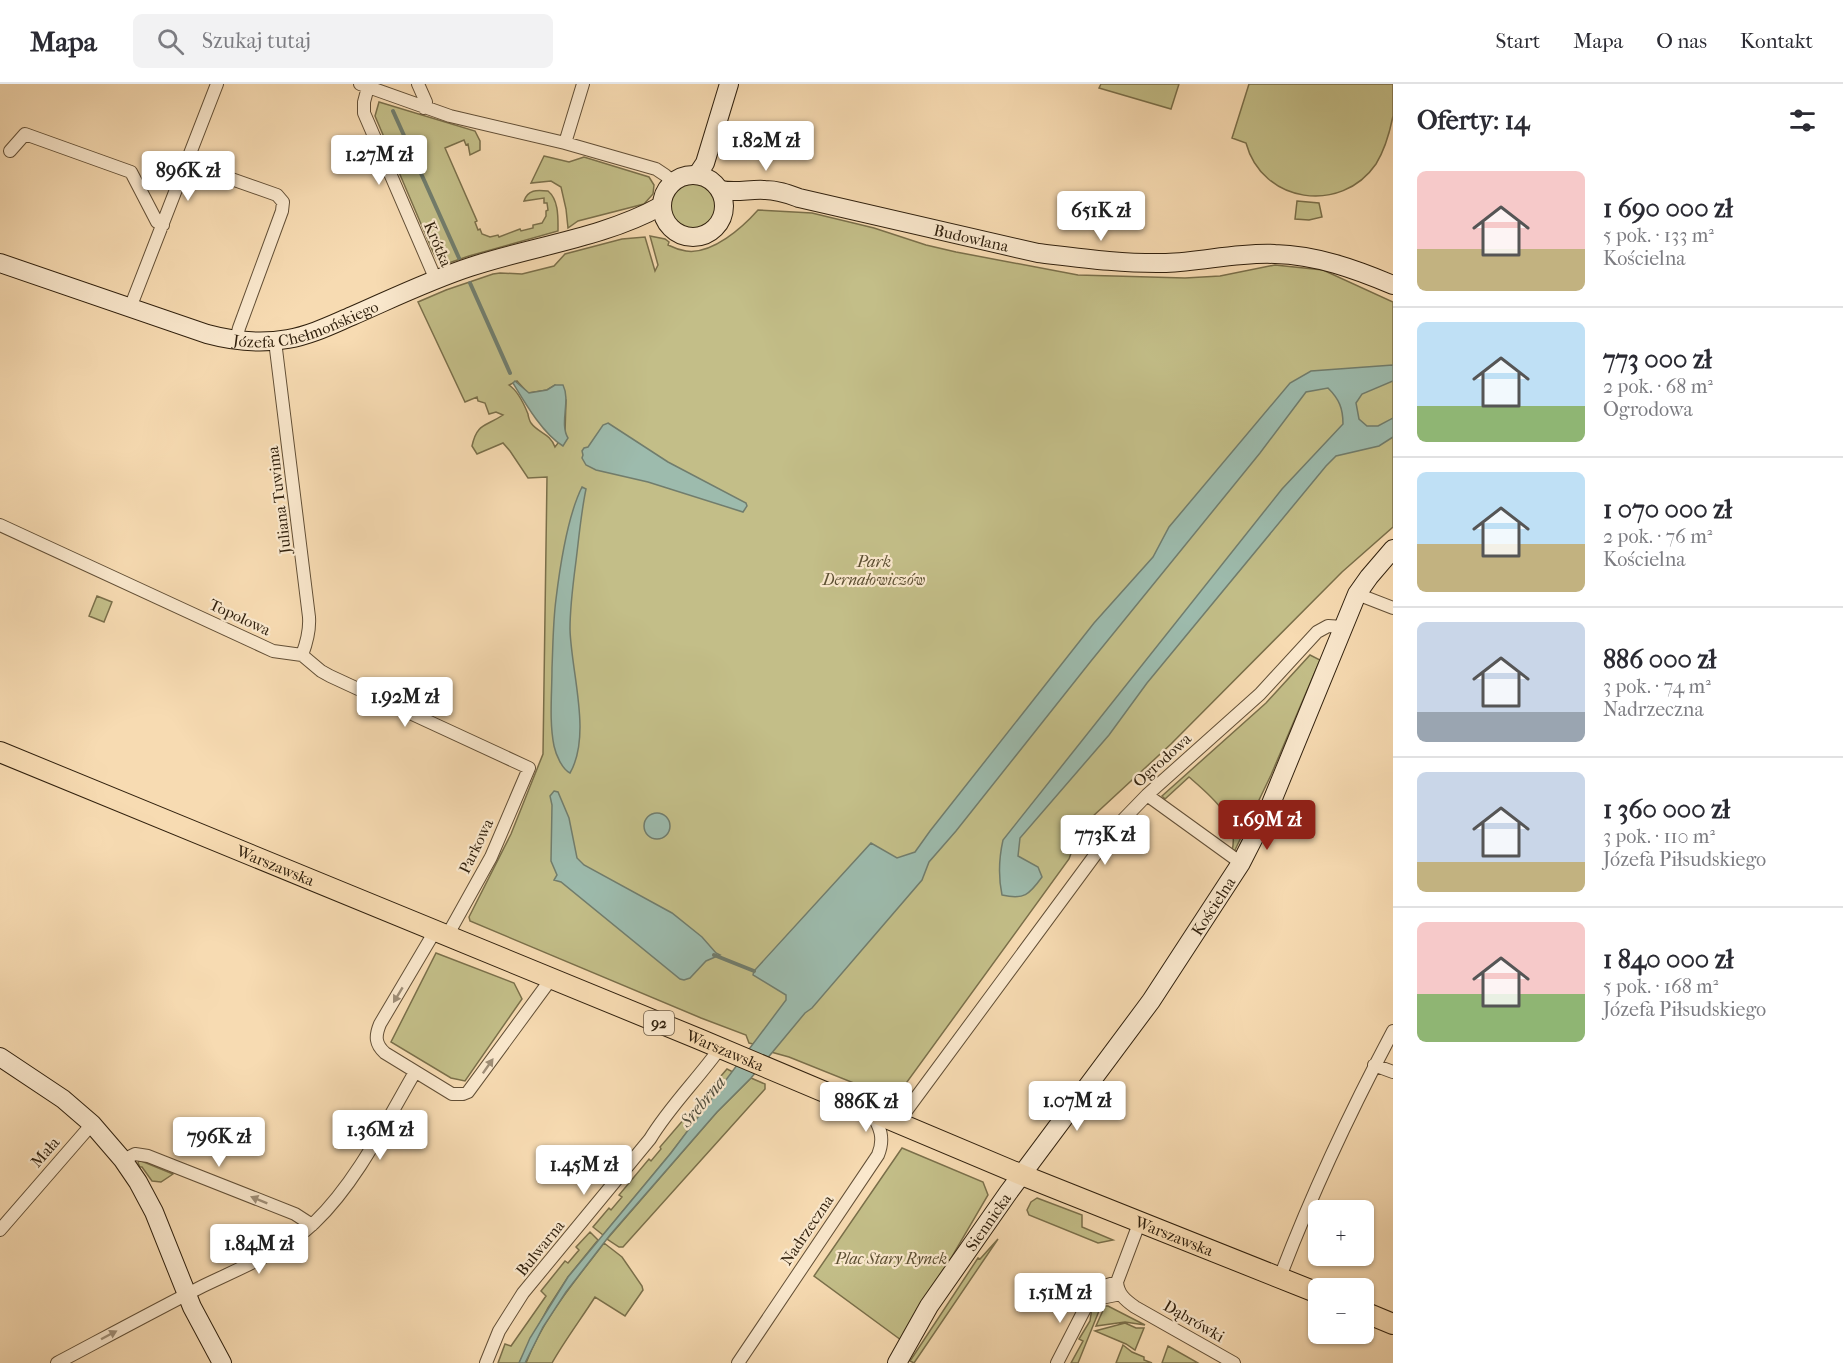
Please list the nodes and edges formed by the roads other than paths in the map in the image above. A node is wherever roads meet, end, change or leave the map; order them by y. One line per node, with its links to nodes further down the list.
1 (217, 84): 9 (street)
2 (418, 84): 6 (street)
3 (583, 84): 7 (street)
4 (729, 84): 11 (street)
5 (364, 85): 6 (street); 19 (street, Krótka)
6 (424, 108): 7 (street)
7 (565, 143): 10 (street)
8 (10, 151): 15 (street)
9 (186, 163): 15 (street); 22 (street)
10 (673, 182): 11 (street); 13 (street)
11 (710, 183): 12 (street, Budowlana); 14 (street)
12 (799, 198): 14 (street, Budowlana); 20 (street, Budowlana)
13 (661, 206): 16 (street); 17 (street, Józefa Chełmońskiego)
14 (723, 214): 16 (street)
15 (163, 225): 21 (street)
16 (668, 225): 17 (street, Józefa Chełmońskiego)
17 (610, 228): 19 (street, Józefa Chełmońskiego)
18 (0, 263): 21 (street, Józefa Chełmońskiego)
19 (436, 280): 23 (street, Józefa Chełmońskiego)
20 (1393, 285)
21 (130, 308): 22 (street, Józefa Chełmońskiego)
22 (236, 340): 23 (street, Józefa Chełmońskiego)
23 (275, 341): 29 (street, Juliana Tuwima)
24 (0, 525): 29 (street, Topolowa)
25 (1393, 549): 26 (street, Kościelna)
26 (1358, 594): 27 (street); 28 (street, Kościelna)
27 (1393, 608)
28 (1343, 627): 32 (street, Ogrodowa); 33 (street, Kościelna)
29 (302, 655): 31 (street, Topolowa)
30 (0, 752): 34 (main road, Warszawska / 92)
31 (530, 768): 34 (street, Parkowa)
32 (1147, 795): 33 (street); 43 (street, Ogrodowa)
33 (1240, 863): 46 (street, Kościelna)
34 (441, 934): 35 (main road, Warszawska / 92); 40 (street, Parkowa, one-way to 40)
35 (551, 979): 37 (main road, Warszawska / 92); 40 (street, Parkowa, one-way to 35)
36 (1393, 1031): 39 (street)
37 (728, 1051): 42 (main road, Warszawska / 92); 60 (street, Bulwarna)
38 (0, 1057): 44 (street)
39 (1374, 1065): 41 (street); 50 (street)
40 (415, 1072): 48 (street)
41 (1393, 1072)
42 (870, 1111): 43 (main road, Warszawska / 92); 61 (street, Nadrzeczna)
43 (898, 1122): 46 (main road, Warszawska / 92)
44 (92, 1124): 45 (street); 49 (street, Mała)
45 (123, 1161): 48 (street, one-way to 45); 53 (street)
46 (1022, 1175): 47 (main road, Warszawska / 92); 62 (street, Siennicka)
47 (1140, 1221): 50 (main road, Warszawska / 92); 51 (street)
48 (312, 1225): 53 (street)
49 (0, 1230)
50 (1280, 1277): 52 (main road, Warszawska / 92)
51 (1117, 1282): 54 (street); 55 (street)
52 (1308, 1289)
53 (187, 1294): 58 (street, one-way to 53); 59 (street)
54 (1121, 1294): 55 (street); 64 (street, Dąbrówki)
55 (1091, 1300): 63 (street)
56 (1374, 1315): 57 (main road)
57 (1393, 1324)
58 (57, 1363)
59 (222, 1363)
60 (486, 1363)
61 (738, 1363)
62 (897, 1363)
63 (1057, 1363)
64 (1234, 1363)

